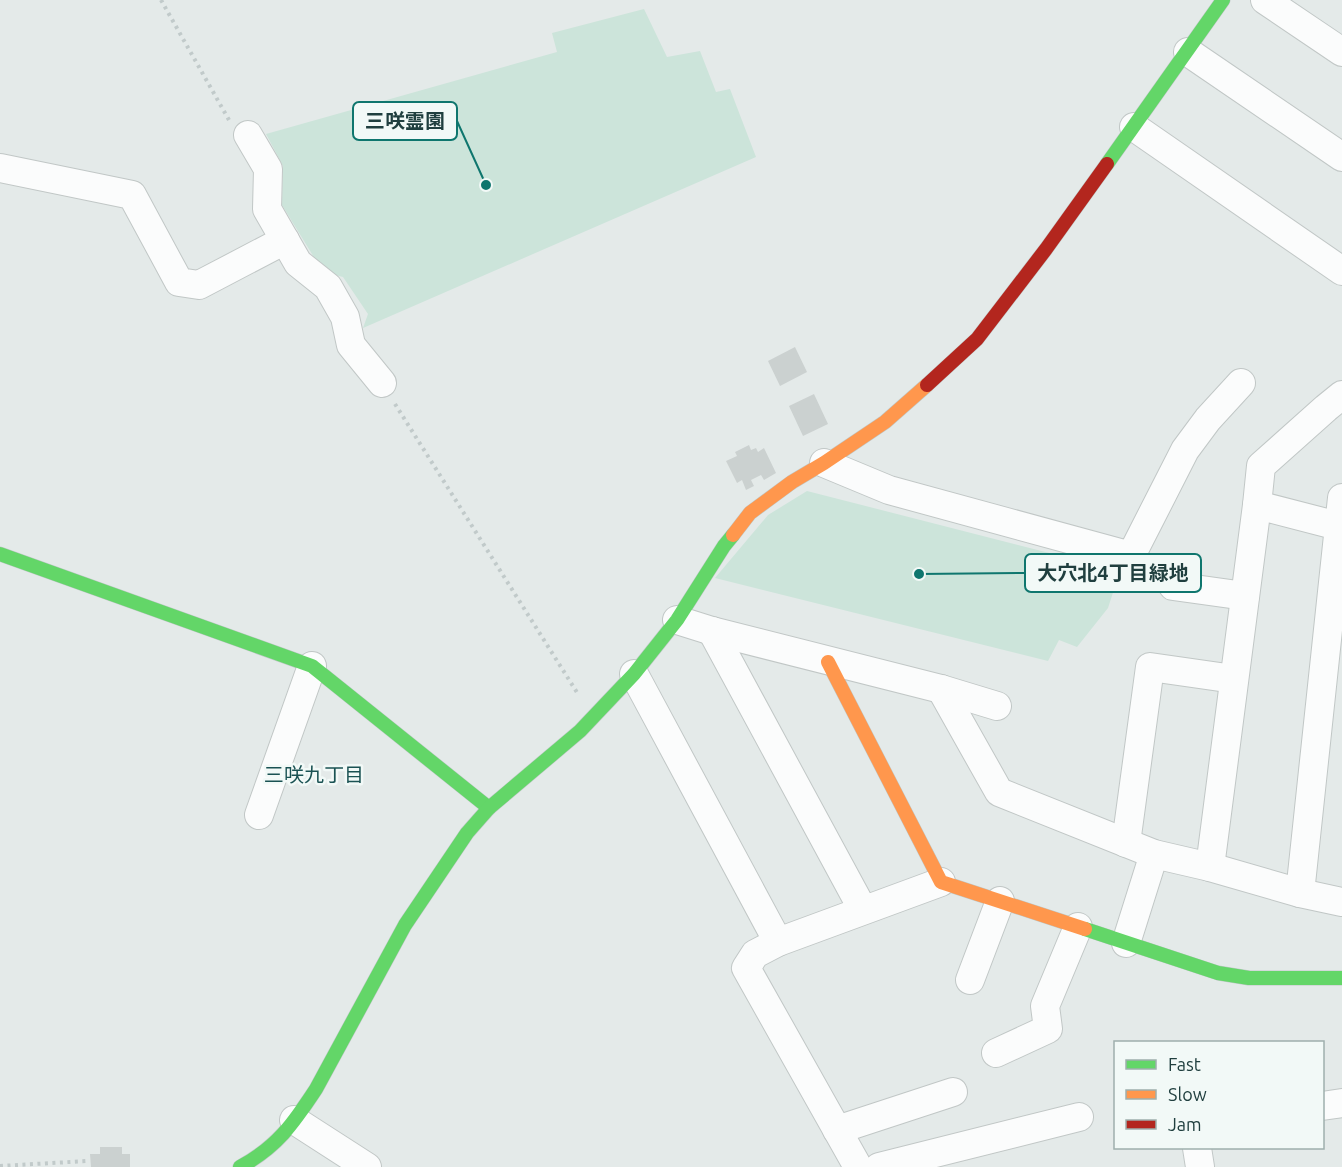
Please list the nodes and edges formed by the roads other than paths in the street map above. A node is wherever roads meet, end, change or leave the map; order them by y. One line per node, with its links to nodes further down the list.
1 (1223, 0): 3 (street)
2 (1265, 0): 4 (street)
3 (1188, 52): 5 (street); 7 (street)
4 (1342, 52)
5 (1134, 127): 10 (street); 14 (street)
6 (248, 135): 9 (street)
7 (1342, 157)
8 (0, 168): 9 (street)
9 (285, 240): 11 (street)
10 (1342, 271)
11 (382, 383)
12 (1242, 384): 14 (street)
13 (1342, 395): 15 (street)
14 (824, 463): 20 (street)
15 (1257, 505): 16 (street); 19 (street)
16 (1341, 517): 34 (street)
17 (0, 554): 23 (street)
18 (1173, 586): 19 (street)
19 (1245, 596): 25 (street)
20 (677, 620): 21 (street); 24 (street)
21 (712, 631): 22 (street); 37 (street)
22 (828, 662): 26 (street); 33 (street)
23 (312, 666): 28 (street); 29 (street)
24 (634, 674): 28 (street); 39 (street)
25 (1234, 679): 30 (street); 32 (street)
26 (941, 689): 27 (street); 30 (street)
27 (997, 706)
28 (489, 807): 48 (street)
29 (259, 815)
30 (1126, 843): 31 (street)
31 (1154, 854): 32 (street); 40 (street)
32 (1210, 867): 34 (street)
33 (941, 882): 35 (street); 37 (street)
34 (1300, 892): 36 (street)
35 (1000, 901): 38 (street); 42 (street)
36 (1342, 902)
37 (863, 910): 39 (street)
38 (1078, 927): 40 (street); 43 (street)
39 (778, 942): 49 (street)
40 (1125, 943): 41 (street)
41 (1342, 978)
42 (970, 980)
43 (996, 1053)
44 (953, 1092): 49 (street)
45 (1342, 1103): 46 (street)
46 (1324, 1106)
47 (1079, 1117): 54 (street)
48 (294, 1120): 51 (street); 52 (street)
49 (837, 1130): 53 (street)
50 (1197, 1149): 55 (street)
51 (354, 1163)
52 (240, 1167)
53 (858, 1167)
54 (879, 1167)
55 (1200, 1167)

